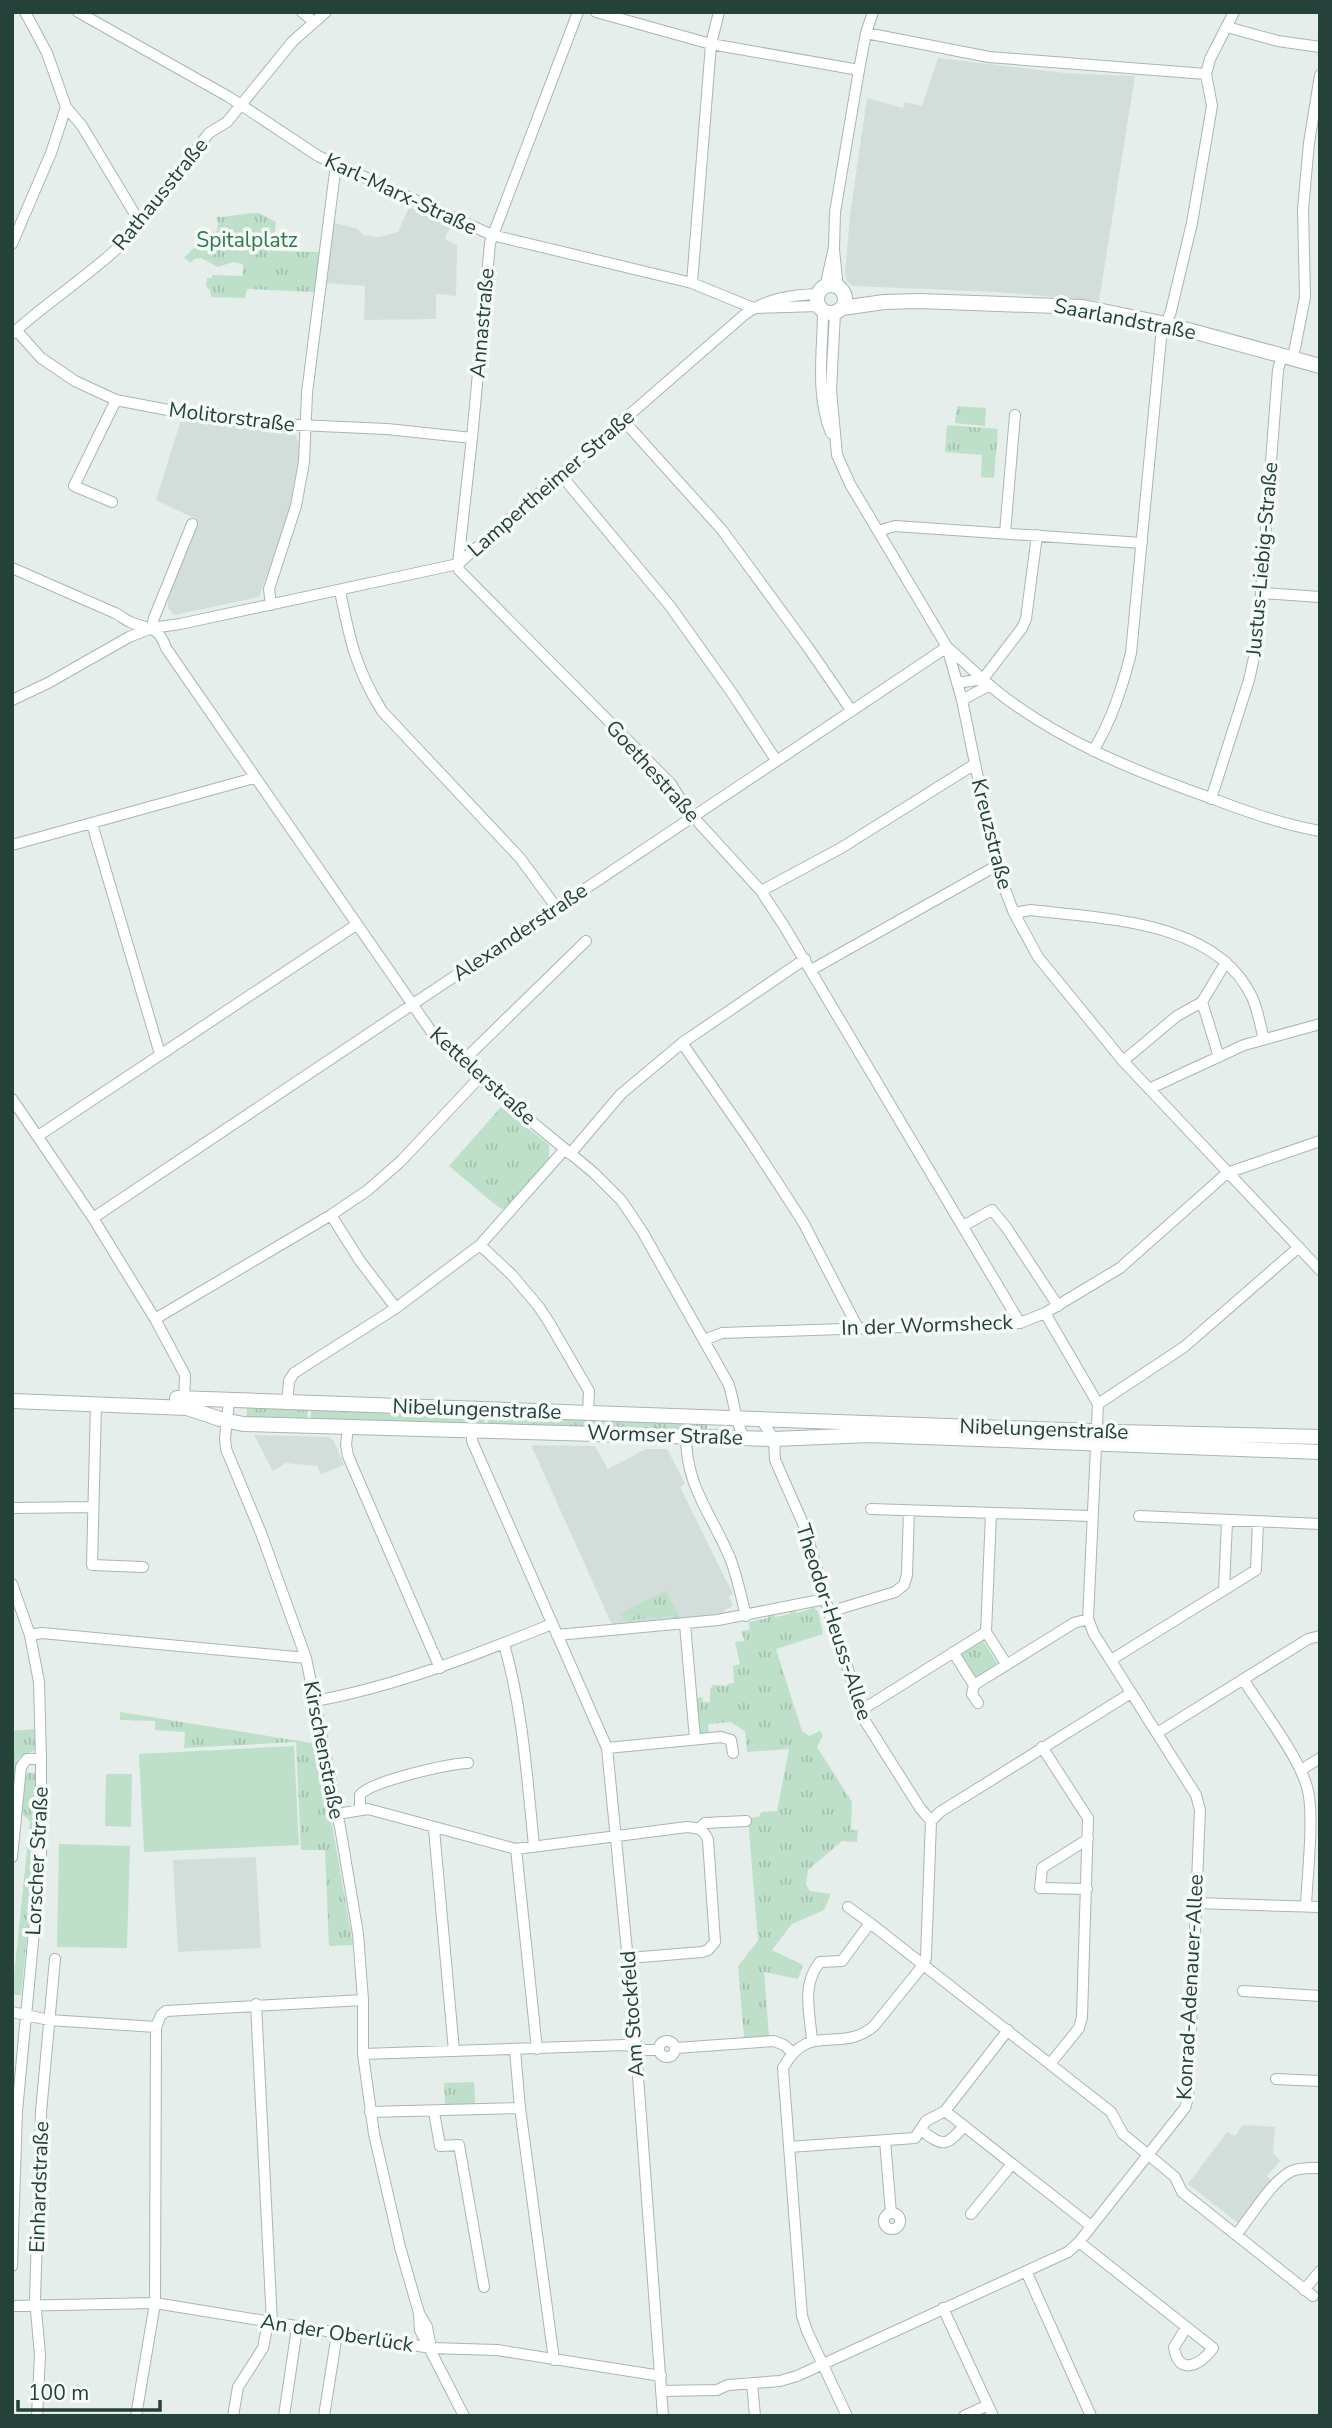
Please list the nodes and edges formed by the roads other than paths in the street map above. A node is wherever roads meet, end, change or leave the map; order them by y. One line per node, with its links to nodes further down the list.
1 (25, 12): 20 (street)
2 (78, 12): 19 (street, Karl-Marx-Straße)
3 (302, 12): 11 (street)
4 (326, 12): 11 (street, Rathausstraße)
5 (578, 12): 24 (street, Annastraße)
6 (596, 12): 10 (street)
7 (719, 12): 14 (street)
8 (873, 12): 13 (street, Kreuzstraße)
9 (1234, 12): 12 (street)
10 (609, 14): 14 (street)
11 (314, 22): 19 (street, Rathausstraße)
12 (1227, 27): 15 (street); 17 (street)
13 (866, 33): 16 (street, Kreuzstraße); 17 (street)
14 (711, 44): 16 (street); 26 (street)
15 (1320, 47)
16 (859, 70): 27 (street, Kreuzstraße)
17 (1206, 74): 29 (street)
18 (1320, 75): 21 (street, Justus-Liebig-Straße)
19 (240, 106): 22 (street, Karl-Marx-Straße); 23 (street, Rathausstraße)
20 (66, 107): 23 (street); 25 (street)
21 (1314, 143): 31 (street, Justus-Liebig-Straße)
22 (336, 164): 24 (street, Karl-Marx-Straße); 36 (street)
23 (141, 220): 30 (street, Rathausstraße)
24 (492, 235): 26 (street, Karl-Marx-Straße); 37 (street, Annastraße)
25 (12, 244)
26 (692, 283): 28 (street, Karl-Marx-Straße)
27 (831, 300): 28 (street); 29 (street, Saarlandstraße); 41 (street, Kreuzstraße)
28 (753, 309): 35 (street, Lampertheimer Straße)
29 (1166, 324): 31 (street, Saarlandstraße); 44 (street)
30 (14, 332): 33 (street, Molitorstraße)
31 (1287, 357): 32 (street, Saarlandstraße); 48 (street, Justus-Liebig-Straße)
32 (1320, 366)
33 (116, 400): 36 (street, Molitorstraße); 39 (street)
34 (1014, 415): 42 (street)
35 (623, 420): 38 (street, Lampertheimer Straße); 57 (street)
36 (306, 426): 37 (street, Molitorstraße); 50 (street)
37 (472, 438): 45 (street, Annastraße)
38 (561, 475): 45 (street, Lampertheimer Straße); 59 (street)
39 (112, 502)
40 (192, 524): 51 (street)
41 (878, 531): 42 (street); 52 (street, Kreuzstraße)
42 (1005, 533): 43 (street)
43 (1037, 535): 44 (street); 53 (street)
44 (1142, 543): 58 (street)
45 (458, 564): 47 (street, Lampertheimer Straße); 63 (street, Goethestraße)
46 (12, 568): 51 (street)
47 (340, 590): 50 (street, Lampertheimer Straße); 69 (street)
48 (1262, 593): 49 (street); 62 (street, Justus-Liebig-Straße)
49 (1320, 597)
50 (271, 605): 51 (street, Lampertheimer Straße)
51 (152, 628): 55 (street, Lampertheimer Straße); 61 (street, Kettelerstraße)
52 (947, 647): 53 (street); 54 (street, Kreuzstraße); 57 (street, Alexanderstraße)
53 (986, 682): 54 (street); 56 (street); 58 (street)
54 (957, 683): 56 (street, Kreuzstraße)
55 (12, 700)
56 (962, 700): 60 (street, Kreuzstraße)
57 (851, 710): 59 (street, Alexanderstraße)
58 (1093, 751): 62 (street)
59 (776, 760): 63 (street, Alexanderstraße)
60 (975, 764): 67 (street, Kreuzstraße); 68 (street)
61 (254, 778): 64 (street); 71 (street, Kettelerstraße)
62 (1212, 799): 65 (street)
63 (693, 816): 68 (street, Goethestraße); 69 (street, Alexanderstraße)
64 (92, 824): 66 (street); 81 (street)
65 (1320, 831)
66 (12, 845)
67 (996, 866): 70 (street, Kreuzstraße); 75 (street)
68 (761, 891): 73 (street, Goethestraße)
69 (556, 907): 77 (street, Alexanderstraße)
70 (1014, 913): 74 (street); 83 (street, Kreuzstraße)
71 (356, 925): 77 (street, Kettelerstraße); 81 (street)
72 (586, 941): 84 (street)
73 (804, 960): 75 (street, Goethestraße); 80 (street)
74 (1226, 962): 76 (street); 79 (street)
75 (811, 970): 94 (street, Goethestraße)
76 (1202, 1002): 82 (street); 83 (street)
77 (412, 1005): 84 (street, Kettelerstraße); 93 (street, Alexanderstraße)
78 (1320, 1024): 79 (street)
79 (1264, 1039): 82 (street)
80 (682, 1043): 90 (street); 103 (street)
81 (160, 1054): 88 (street)
82 (1219, 1057): 86 (street)
83 (1123, 1061): 86 (street, Kreuzstraße)
84 (462, 1062): 85 (street, Kettelerstraße)
85 (479, 1078): 90 (street, Kettelerstraße); 92 (street)
86 (1149, 1089): 91 (street, Kreuzstraße)
87 (12, 1099): 88 (street)
88 (38, 1136): 93 (street)
89 (1320, 1141): 91 (street)
90 (567, 1151): 95 (street); 104 (street, Kettelerstraße)
91 (1227, 1173): 96 (street, Kreuzstraße); 98 (street, In der Wormsheck)
92 (331, 1215): 99 (street); 101 (street)
93 (93, 1218): 101 (street)
94 (963, 1227): 98 (street); 102 (street, Goethestraße)
95 (480, 1245): 99 (street); 112 (street)
96 (1298, 1247): 97 (street, Kreuzstraße); 111 (street)
97 (1320, 1270)
98 (1058, 1306): 100 (street, In der Wormsheck)
99 (396, 1308): 110 (street)
100 (1045, 1313): 102 (street, In der Wormsheck); 111 (street)
101 (155, 1319): 108 (street)
102 (1020, 1323): 103 (street, In der Wormsheck)
103 (858, 1328): 104 (street, In der Wormsheck)
104 (704, 1340): 113 (street, Kettelerstraße)
105 (12, 1393): 108 (street, Nibelungenstraße)
106 (12, 1401): 109 (street, Wormser Straße)
107 (229, 1402): 108 (street, Nibelungenstraße); 110 (street, Nibelungenstraße); 116 (street, Kirschenstraße)
108 (184, 1403): 109 (street, Wormser Straße); 116 (street, Wormser Straße)
109 (96, 1404): 126 (street)
110 (288, 1404): 112 (street, Nibelungenstraße)
111 (1098, 1404): 123 (street, Konrad-Adenauer-Allee)
112 (588, 1413): 113 (street, Nibelungenstraße)
113 (735, 1418): 114 (street, Nibelungenstraße); 120 (street); 121 (street, Kettelerstraße)
114 (760, 1419): 115 (street, Nibelungenstraße); 124 (street)
115 (788, 1420): 123 (street, Nibelungenstraße); 124 (street)
116 (227, 1421): 117 (street, Wormser Straße); 151 (street, Kirschenstraße)
117 (348, 1427): 118 (street, Wormser Straße); 154 (street)
118 (472, 1430): 119 (street, Wormser Straße); 143 (street, Am Stockfeld)
119 (686, 1436): 120 (street, Wormser Straße); 141 (street)
120 (723, 1437): 121 (street, Wormser Straße)
121 (744, 1437): 124 (street, Wormser Straße)
122 (1320, 1437): 123 (street, Nibelungenstraße)
123 (1096, 1438): 124 (street, Wormser Straße); 125 (street, Wormser Straße); 131 (street, Konrad-Adenauer-Allee)
124 (774, 1439): 139 (street, Theodor-Heuss-Allee)
125 (1320, 1452)
126 (93, 1507): 127 (street); 136 (street)
127 (12, 1508)
128 (871, 1508): 129 (street)
129 (909, 1510): 130 (street); 140 (street)
130 (991, 1514): 131 (street); 145 (street)
131 (1091, 1516): 142 (street, Konrad-Adenauer-Allee)
132 (1139, 1516): 133 (street)
133 (1227, 1521): 134 (street); 138 (street)
134 (1258, 1522): 135 (street); 138 (street)
135 (1320, 1524)
136 (143, 1567)
137 (12, 1584): 146 (street, Lorscher Straße)
138 (1224, 1590): 152 (street)
139 (825, 1599): 140 (street, Theodor-Heuss-Allee); 141 (street)
140 (829, 1612): 160 (street, Theodor-Heuss-Allee)
141 (746, 1616): 144 (street)
142 (1088, 1619): 152 (street, Konrad-Adenauer-Allee); 153 (street)
143 (552, 1624): 147 (street, Am Stockfeld); 149 (street)
144 (685, 1625): 147 (street); 162 (street)
145 (986, 1632): 150 (street); 153 (street)
146 (30, 1635): 151 (street); 167 (street, Lorscher Straße)
147 (557, 1635): 164 (street, Am Stockfeld)
148 (1320, 1636): 155 (street)
149 (504, 1644): 154 (street); 180 (street)
150 (953, 1652): 156 (street); 160 (street)
151 (306, 1658): 158 (street, Kirschenstraße)
152 (1111, 1660): 157 (street, Konrad-Adenauer-Allee)
153 (1007, 1665): 156 (street)
154 (440, 1668): 158 (street)
155 (1243, 1679): 161 (street); 169 (street)
156 (974, 1685): 159 (street)
157 (1131, 1693): 161 (street, Konrad-Adenauer-Allee); 163 (street)
158 (315, 1701): 172 (street, Kirschenstraße)
159 (978, 1703)
160 (860, 1711): 175 (street, Theodor-Heuss-Allee)
161 (1157, 1733): 184 (street, Konrad-Adenauer-Allee)
162 (695, 1739): 164 (street); 165 (street)
163 (1042, 1747): 175 (street); 179 (street)
164 (607, 1748): 178 (street, Am Stockfeld)
165 (733, 1753)
166 (1320, 1758): 169 (street)
167 (41, 1759): 170 (street); 197 (street, Lorscher Straße)
168 (468, 1763): 171 (street)
169 (1300, 1770): 173 (street)
170 (16, 1783): 182 (street)
171 (360, 1809): 172 (street); 177 (street)
172 (337, 1814): 194 (street, Kirschenstraße)
173 (1314, 1814): 185 (street)
174 (746, 1821): 176 (street)
175 (931, 1821): 191 (street)
176 (700, 1828): 178 (street); 189 (street)
177 (434, 1829): 181 (street); 205 (street)
178 (616, 1836): 180 (street); 189 (street, Am Stockfeld)
179 (1088, 1839): 183 (street); 183 (street)
180 (534, 1846): 181 (street)
181 (516, 1849): 203 (street)
182 (12, 1857)
183 (1087, 1889): 208 (street)
184 (1196, 1903): 185 (street); 219 (street, Konrad-Adenauer-Allee)
185 (1306, 1906): 187 (street)
186 (848, 1907): 188 (street)
187 (1320, 1907)
188 (870, 1923): 191 (street); 201 (street)
189 (629, 1958): 202 (street, Am Stockfeld)
190 (55, 1959): 198 (street, Einhardstraße)
191 (923, 1964): 200 (street); 201 (street)
192 (1243, 1992): 193 (street)
193 (1320, 1996)
194 (363, 2000): 195 (street); 207 (street, Kirschenstraße)
195 (257, 2004): 199 (street); 235 (street)
196 (12, 2012): 197 (street)
197 (26, 2013): 198 (street); 227 (street, Lorscher Straße)
198 (49, 2020): 199 (street); 233 (street, Einhardstraße)
199 (156, 2027): 231 (street)
200 (1008, 2030): 208 (street); 212 (street)
201 (812, 2041): 206 (street)
202 (636, 2047): 203 (street); 206 (street); 242 (street, Am Stockfeld)
203 (537, 2049): 204 (street)
204 (515, 2050): 205 (street); 211 (street)
205 (454, 2051): 207 (street)
206 (792, 2052): 218 (street)
207 (363, 2054): 213 (street, Kirschenstraße)
208 (1050, 2064): 219 (street)
209 (1276, 2079): 210 (street)
210 (1320, 2081)
211 (520, 2108): 214 (street); 240 (street)
212 (946, 2111): 215 (street); 216 (street)
213 (370, 2112): 214 (street); 239 (street, Kirschenstraße)
214 (434, 2112): 230 (street)
215 (964, 2126): 216 (street); 220 (street)
216 (921, 2130): 217 (street)
217 (885, 2140): 218 (street); 222 (street)
218 (789, 2147): 241 (street)
219 (1148, 2155): 224 (street, Konrad-Adenauer-Allee); 225 (street)
220 (1012, 2164): 223 (street); 224 (street)
221 (1320, 2168): 225 (street)
222 (891, 2213)
223 (971, 2214)
224 (1091, 2226): 226 (street, Konrad-Adenauer-Allee)
225 (1236, 2235): 229 (street)
226 (1079, 2242): 228 (street, Konrad-Adenauer-Allee); 237 (street)
227 (12, 2266)
228 (1026, 2271): 234 (street, Konrad-Adenauer-Allee); 256 (street)
229 (1320, 2271)
230 (484, 2287)
231 (155, 2304): 233 (street, An der Oberlück); 235 (street, An der Oberlück); 247 (street)
232 (12, 2306): 233 (street, An der Oberlück)
233 (36, 2307): 246 (street, Einhardstraße)
234 (943, 2308): 241 (street, Konrad-Adenauer-Allee); 245 (street)
235 (270, 2323): 236 (street, An der Oberlück); 248 (street)
236 (297, 2328): 238 (street, An der Oberlück); 249 (street)
237 (1186, 2328)
238 (337, 2334): 239 (street, An der Oberlück); 250 (street)
239 (431, 2348): 240 (street, An der Oberlück); 251 (street, Kirschenstraße)
240 (554, 2360): 242 (street, An der Oberlück)
241 (823, 2364): 243 (street, Konrad-Adenauer-Allee); 254 (street)
242 (661, 2376): 244 (street, Am Stockfeld)
243 (752, 2383): 244 (street, Konrad-Adenauer-Allee); 253 (street)
244 (662, 2391): 252 (street, Am Stockfeld)
245 (990, 2410): 255 (street)
246 (37, 2416)
247 (136, 2416)
248 (233, 2416)
249 (284, 2416)
250 (324, 2416)
251 (464, 2416)
252 (663, 2416)
253 (755, 2416)
254 (847, 2416)
255 (964, 2416)
256 (1091, 2416)

